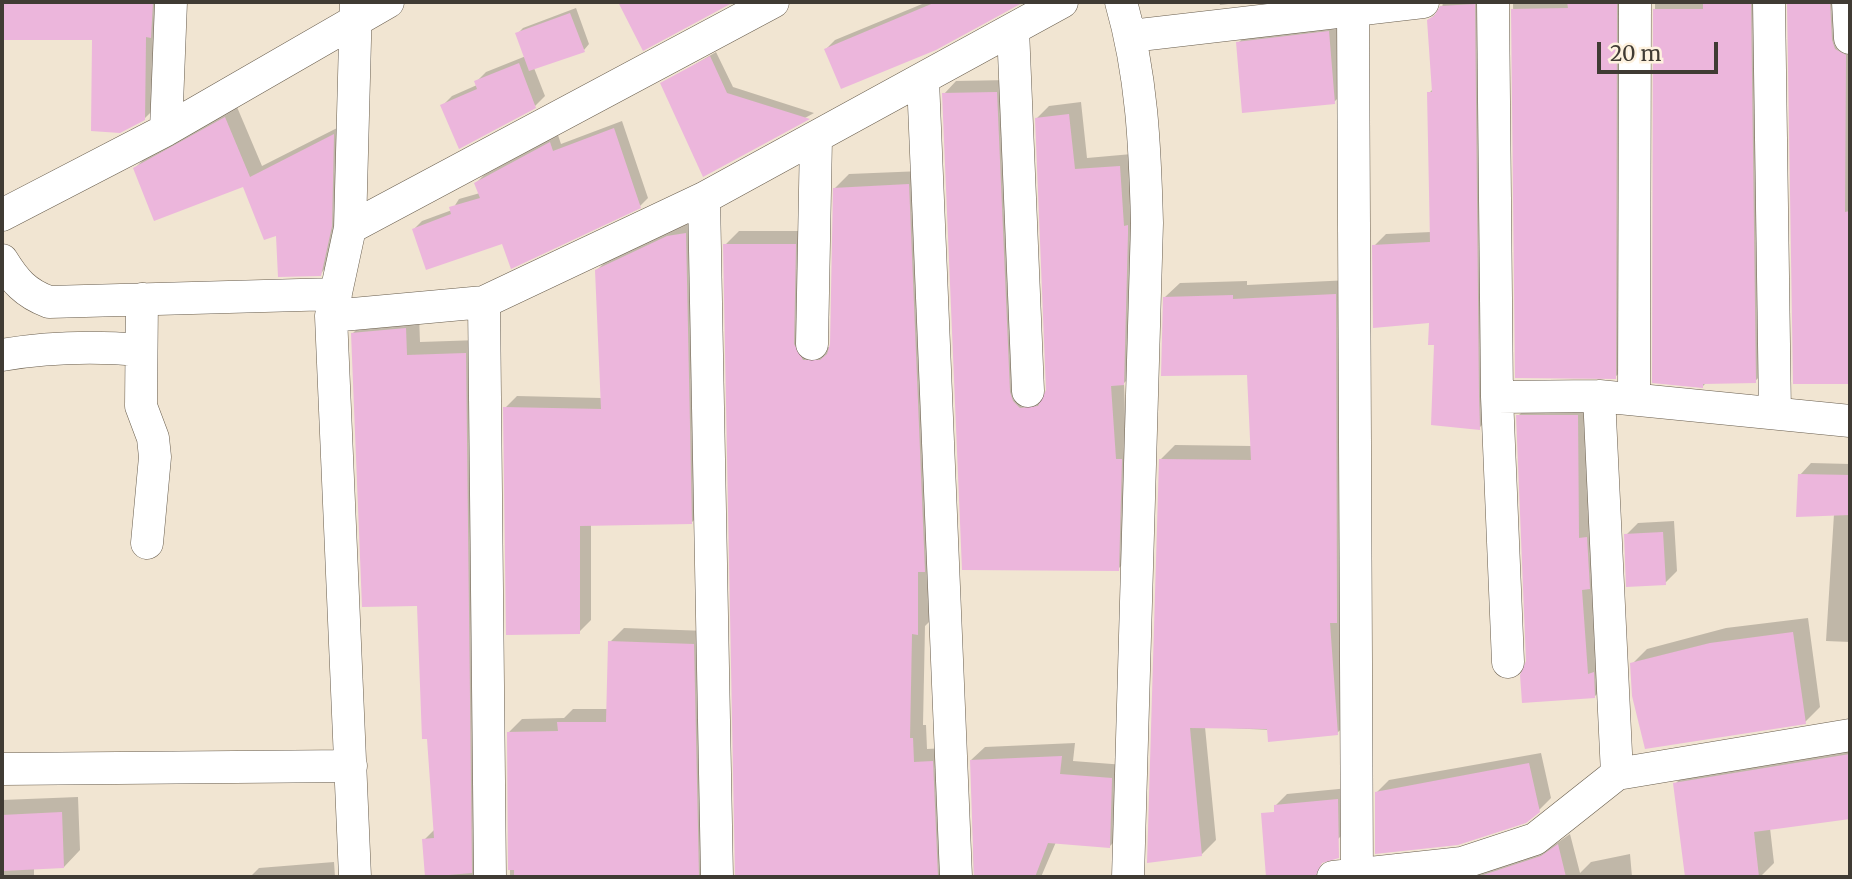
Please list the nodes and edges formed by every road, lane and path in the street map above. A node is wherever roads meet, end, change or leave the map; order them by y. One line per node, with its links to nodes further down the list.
1 (170, 2): 17 (street)
2 (388, 2): 12 (street)
3 (773, 2): 21 (street)
4 (1062, 2): 13 (street)
5 (1121, 2): 14 (street)
6 (1423, 2): 11 (street)
7 (1493, 2): 31 (street)
8 (1635, 2): 32 (street)
9 (1769, 2): 33 (street)
10 (1848, 2): 15 (street)
11 (1353, 8): 14 (street); 41 (street)
12 (355, 11): 17 (street); 21 (street)
13 (1013, 29): 16 (street); 29 (street)
14 (1131, 36): 46 (street)
15 (1850, 38)
16 (923, 80): 18 (street); 45 (street)
17 (166, 130): 20 (street)
18 (816, 138): 19 (street); 26 (street)
19 (704, 198): 24 (street); 44 (street)
20 (2, 215)
21 (350, 228): 25 (street)
22 (2, 260): 23 (street)
23 (142, 299): 25 (street); 27 (street)
24 (484, 302): 25 (street); 43 (street)
25 (333, 305): 38 (street)
26 (812, 344)
27 (141, 350): 28 (street); 35 (street)
28 (2, 355)
29 (1028, 391)
30 (1599, 396): 31 (street); 32 (street); 40 (street)
31 (1497, 397): 36 (street)
32 (1634, 399): 33 (street)
33 (1775, 413): 34 (street)
34 (1850, 421)
35 (146, 543)
36 (1508, 662)
37 (1850, 735): 40 (street)
38 (351, 766): 39 (street); 42 (street)
39 (2, 769)
40 (1617, 774): 41 (street)
41 (1349, 876)
42 (355, 877)
43 (490, 877)
44 (717, 877)
45 (956, 877)
46 (1128, 877)

